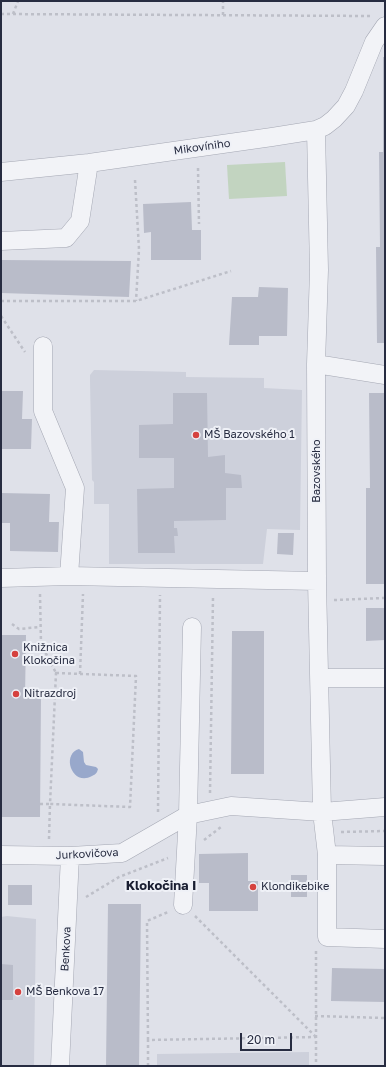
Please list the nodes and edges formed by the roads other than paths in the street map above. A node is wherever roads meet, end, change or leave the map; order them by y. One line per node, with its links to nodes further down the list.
1 (385, 26): 2 (street)
2 (316, 130): 3 (street, Mikovíniho); 7 (street, Bazovského)
3 (88, 163): 4 (street, Mikovíniho); 5 (street)
4 (1, 172)
5 (1, 241)
6 (43, 346): 9 (street)
7 (316, 364): 8 (street); 11 (street, Bazovského)
8 (385, 375)
9 (69, 576): 10 (street); 11 (street)
10 (1, 578)
11 (317, 582): 13 (street, Bazovského)
12 (192, 627): 17 (street)
13 (320, 678): 14 (street); 16 (street, Bazovského)
14 (385, 678)
15 (385, 807): 16 (street, Jurkovičova)
16 (322, 812): 17 (street, Jurkovičova); 19 (street, Bazovského)
17 (188, 815): 20 (street, Jurkovičova); 22 (street)
18 (1, 855): 20 (street, Jurkovičova)
19 (327, 855): 21 (street); 23 (street, Bazovského)
20 (70, 856): 24 (street, Benkova)
21 (385, 856)
22 (183, 905)
23 (385, 939)
24 (60, 1066)

